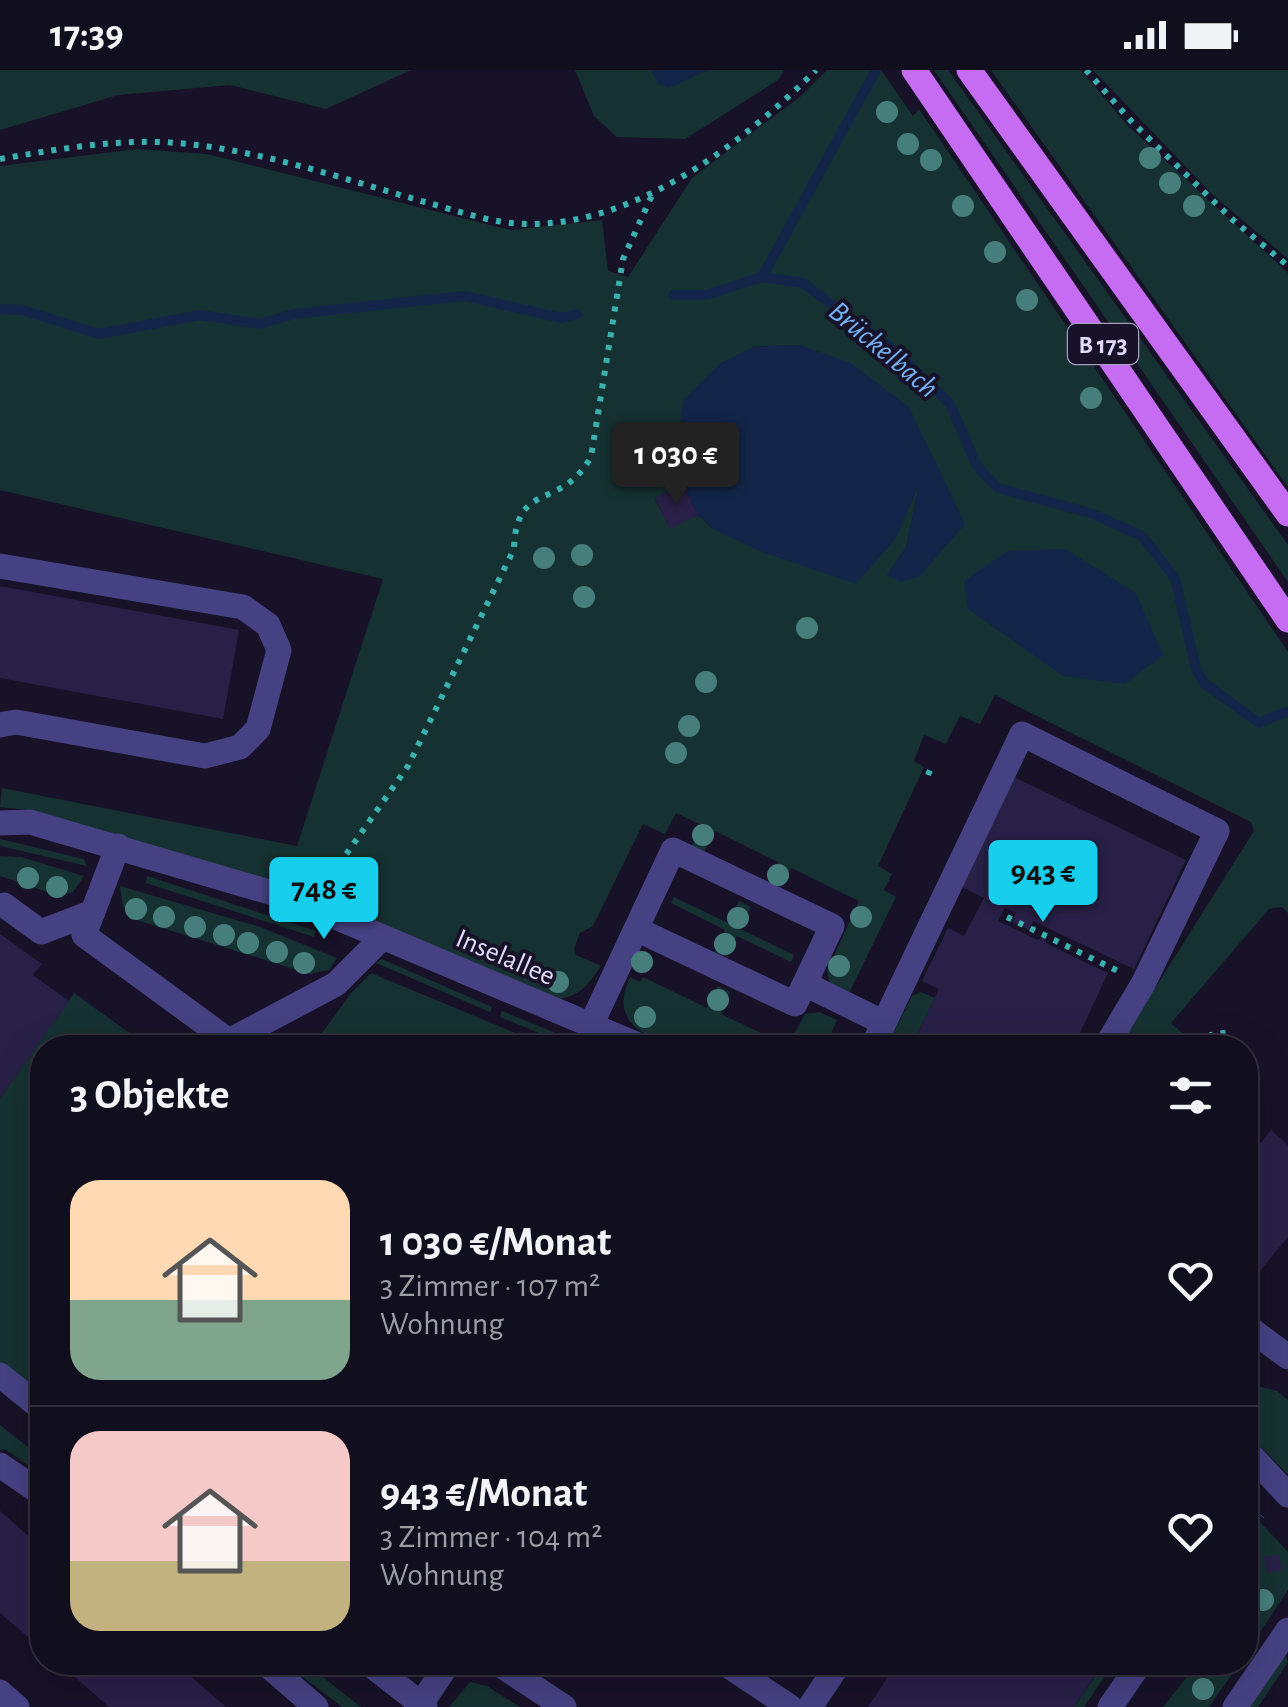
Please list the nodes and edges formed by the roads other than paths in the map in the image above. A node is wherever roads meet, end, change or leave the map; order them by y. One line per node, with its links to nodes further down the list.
1 (914, 70): 5 (main road, B 173)
2 (969, 70): 3 (main road, B 173)
3 (1288, 514)
4 (0, 566): 6 (street)
5 (1288, 620)
6 (0, 724)
7 (0, 823): 8 (street, Inselallee)
8 (118, 846): 10 (street); 12 (street, Inselallee)
9 (4, 905): 10 (street)
10 (93, 912): 16 (street)
11 (636, 929): 13 (street); 13 (street); 15 (street)
12 (382, 937): 15 (street, Inselallee); 17 (street)
13 (804, 984): 14 (street)
14 (884, 1023): 19 (street); 20 (street)
15 (591, 1025): 18 (street, Inselallee)
16 (221, 1035)
17 (240, 1035)
18 (614, 1035)
19 (878, 1035)
20 (1113, 1035)
21 (1258, 1335): 22 (street)
22 (1288, 1357)
23 (0, 1375): 24 (street)
24 (30, 1399)
25 (1258, 1463): 28 (street)
26 (0, 1465): 27 (street)
27 (30, 1486)
28 (1288, 1495)
29 (1288, 1630): 30 (street)
30 (1258, 1674)
31 (279, 1675): 42 (street)
32 (384, 1675): 40 (street)
33 (441, 1675): 40 (street)
34 (516, 1675): 43 (street)
35 (742, 1675): 44 (street)
36 (831, 1675): 45 (street)
37 (1132, 1675): 46 (street)
38 (1257, 1675): 47 (street)
39 (0, 1692): 41 (street)
40 (423, 1706)
41 (17, 1707)
42 (316, 1707)
43 (564, 1707)
44 (790, 1707)
45 (810, 1707)
46 (1110, 1707)
47 (1235, 1707)

